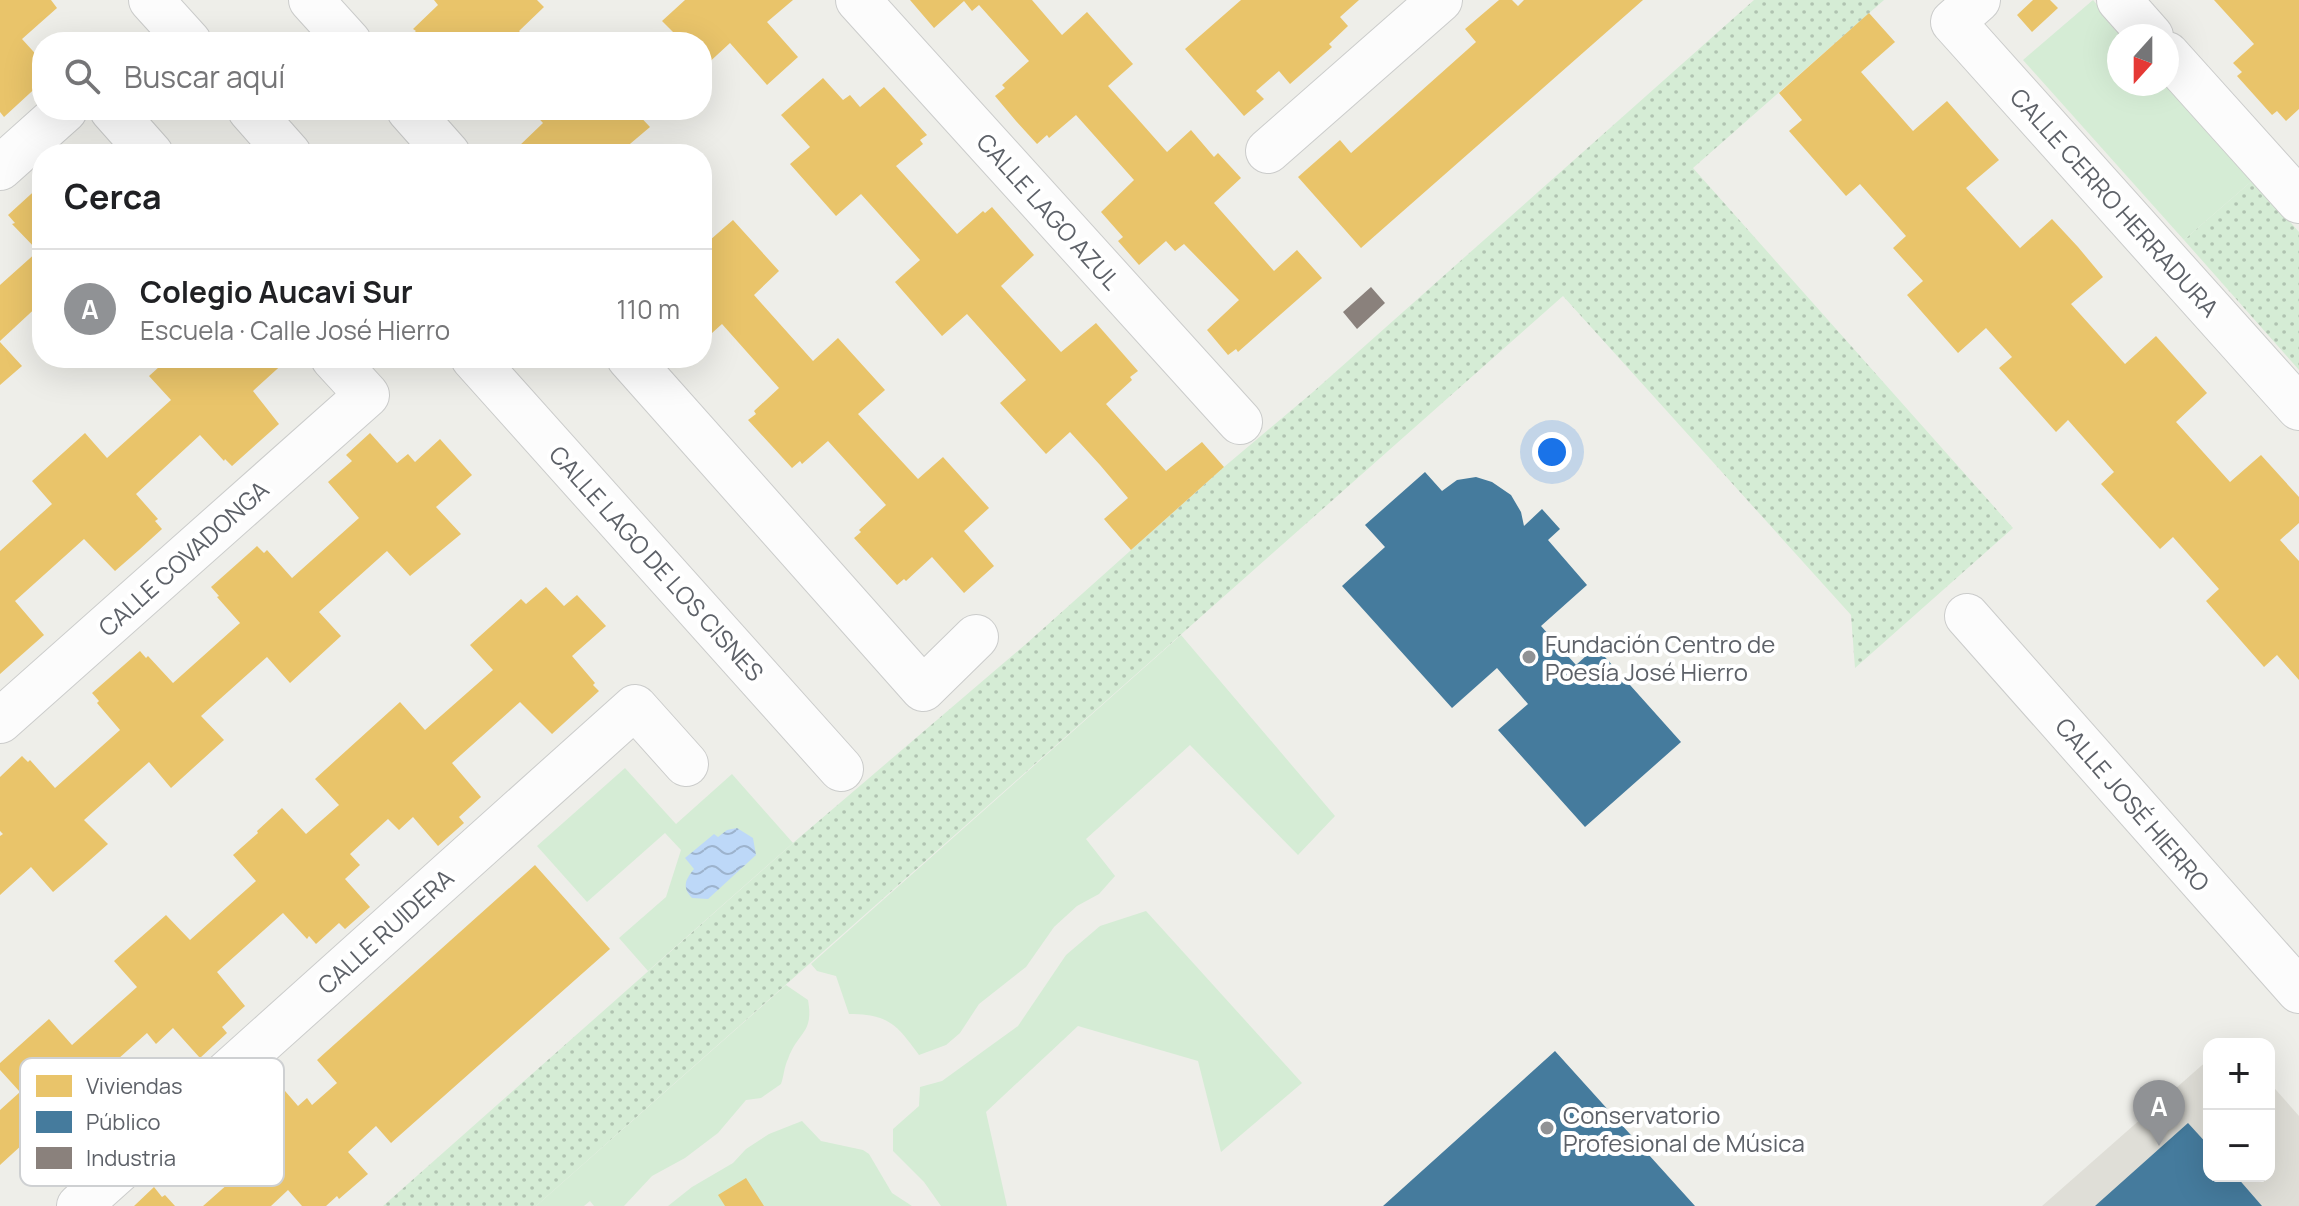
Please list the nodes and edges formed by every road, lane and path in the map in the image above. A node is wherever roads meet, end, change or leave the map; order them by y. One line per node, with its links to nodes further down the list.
1 (151, 0): 8 (street)
2 (311, 0): 9 (street)
3 (858, 0): 25 (street, CALLE LAGO AZUL)
4 (1440, 0): 18 (street)
5 (1978, 0): 24 (street, CALLE CERRO HERRADURA)
6 (2119, 0): 7 (street)
7 (2140, 24)
8 (180, 32)
9 (340, 32)
10 (2179, 67): 20 (street)
11 (54, 120): 19 (street)
12 (121, 120): 15 (street)
13 (259, 120): 16 (street)
14 (418, 120): 17 (street)
15 (142, 144)
16 (280, 144)
17 (439, 144)
18 (1268, 151)
19 (0, 168)
20 (2299, 201)
21 (342, 368): 28 (street, CALLE COVADONGA)
22 (482, 368): 30 (street, CALLE LAGO DE LOS CISNES)
23 (638, 368): 27 (street)
24 (2299, 408)
25 (1240, 422)
26 (1967, 616): 31 (street, CALLE JOSÉ HIERRO)
27 (976, 637)
28 (0, 721)
29 (686, 764): 32 (street, CALLE RUIDERA)
30 (841, 769)
31 (2299, 991)
32 (244, 1058)
33 (101, 1186): 34 (street, CALLE RUIDERA)
34 (79, 1206)

